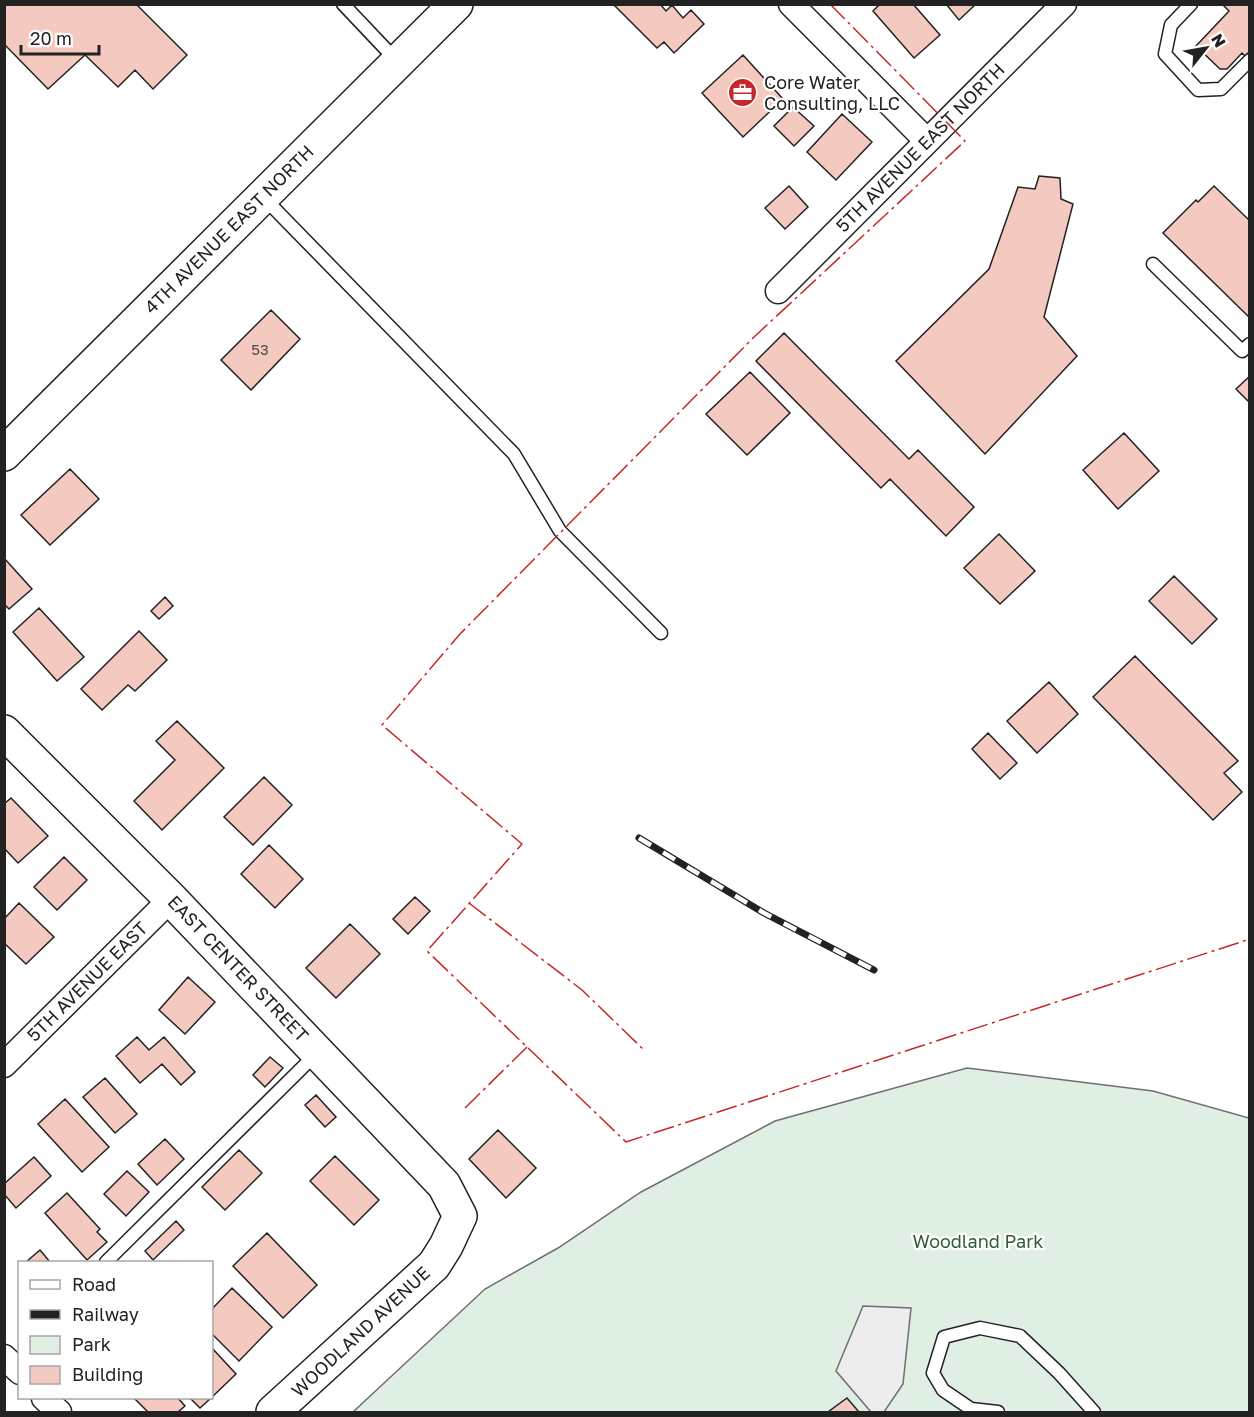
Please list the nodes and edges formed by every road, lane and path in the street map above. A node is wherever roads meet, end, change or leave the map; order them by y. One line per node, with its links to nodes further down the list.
1 (343, 4): 7 (lane)
2 (456, 4): 7 (street, 4TH AVENUE EAST NORTH)
3 (791, 4): 8 (street)
4 (1064, 4): 8 (street, 5TH AVENUE EAST NORTH)
5 (1191, 4): 6 (lane)
6 (1250, 60)
7 (398, 62): 9 (street, 4TH AVENUE EAST NORTH)
8 (927, 141): 11 (street, 5TH AVENUE EAST NORTH)
9 (263, 197): 13 (street, 4TH AVENUE EAST NORTH); 14 (lane)
10 (1153, 264): 12 (lane)
11 (778, 291)
12 (1250, 344)
13 (4, 454)
14 (661, 633)
15 (8, 743): 16 (street, EAST CENTER STREET)
16 (171, 899): 17 (street, EAST CENTER STREET); 18 (street, 5TH AVENUE EAST)
17 (318, 1052): 19 (street, EAST CENTER STREET); 20 (lane)
18 (4, 1065)
19 (460, 1216): 23 (street, WOODLAND AVENUE)
20 (108, 1261)
21 (45, 1399): 22 (street)
22 (59, 1413)
23 (273, 1413)
24 (998, 1413): 25 (lane)
25 (1094, 1413)

